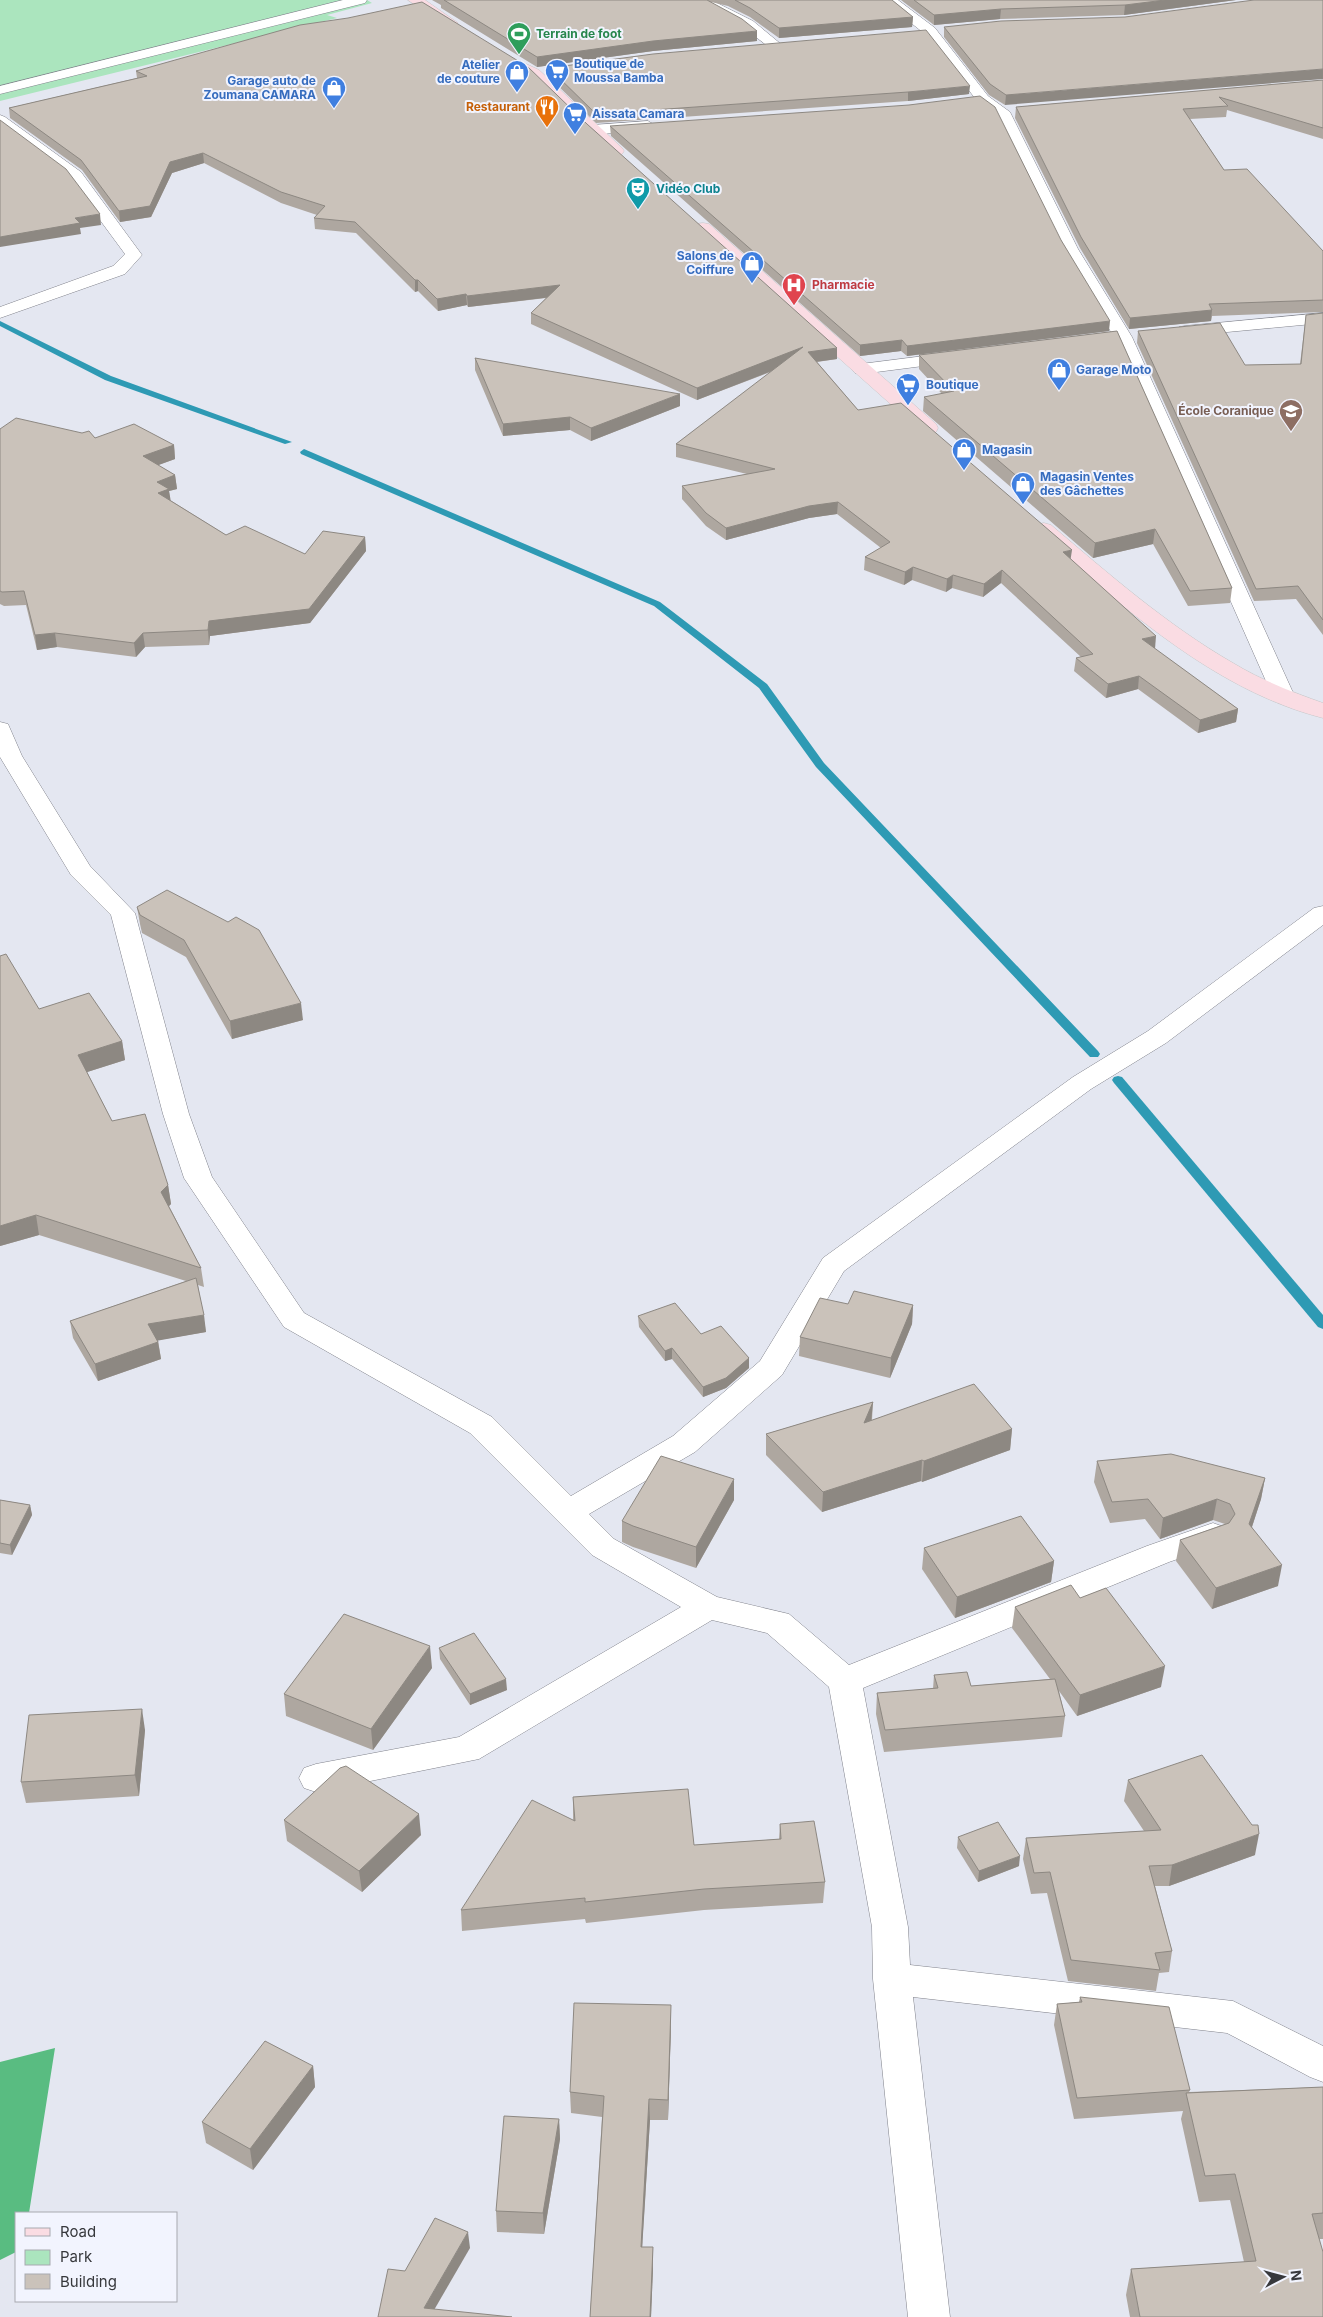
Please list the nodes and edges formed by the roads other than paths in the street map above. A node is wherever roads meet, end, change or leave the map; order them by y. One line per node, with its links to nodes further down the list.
1 (360, 0): 15 (street)
2 (415, 0): 7 (main road)
3 (700, 0): 10 (street)
4 (889, 0): 6 (street)
5 (947, 30): 6 (street)
6 (930, 31): 8 (street); 16 (street)
7 (466, 32)
8 (910, 33)
9 (794, 43): 10 (street)
10 (774, 44): 11 (street)
11 (756, 46)
12 (508, 58): 14 (main road)
13 (554, 71): 14 (street)
14 (534, 73): 22 (main road)
15 (0, 90)
16 (983, 100): 17 (street); 19 (street)
17 (964, 102)
18 (1021, 111): 19 (street)
19 (1002, 112): 32 (street)
20 (0, 120): 25 (street)
21 (660, 125): 22 (street)
22 (593, 130): 23 (main road)
23 (629, 162)
24 (694, 220): 29 (main road)
25 (0, 313)
26 (1323, 318): 27 (street)
27 (1169, 332)
28 (977, 355): 29 (street)
29 (861, 369): 30 (main road)
30 (943, 440)
31 (1032, 518): 32 (main road)
32 (1284, 697): 33 (main road)
33 (1323, 711)
34 (0, 729): 36 (street)
35 (1323, 913): 36 (street)
36 (568, 1512): 38 (street)
37 (1214, 1534): 39 (street)
38 (708, 1607): 39 (street); 40 (street)
39 (845, 1681): 41 (street)
40 (316, 1778)
41 (892, 1979): 42 (street); 43 (street)
42 (1323, 2065)
43 (929, 2317)

